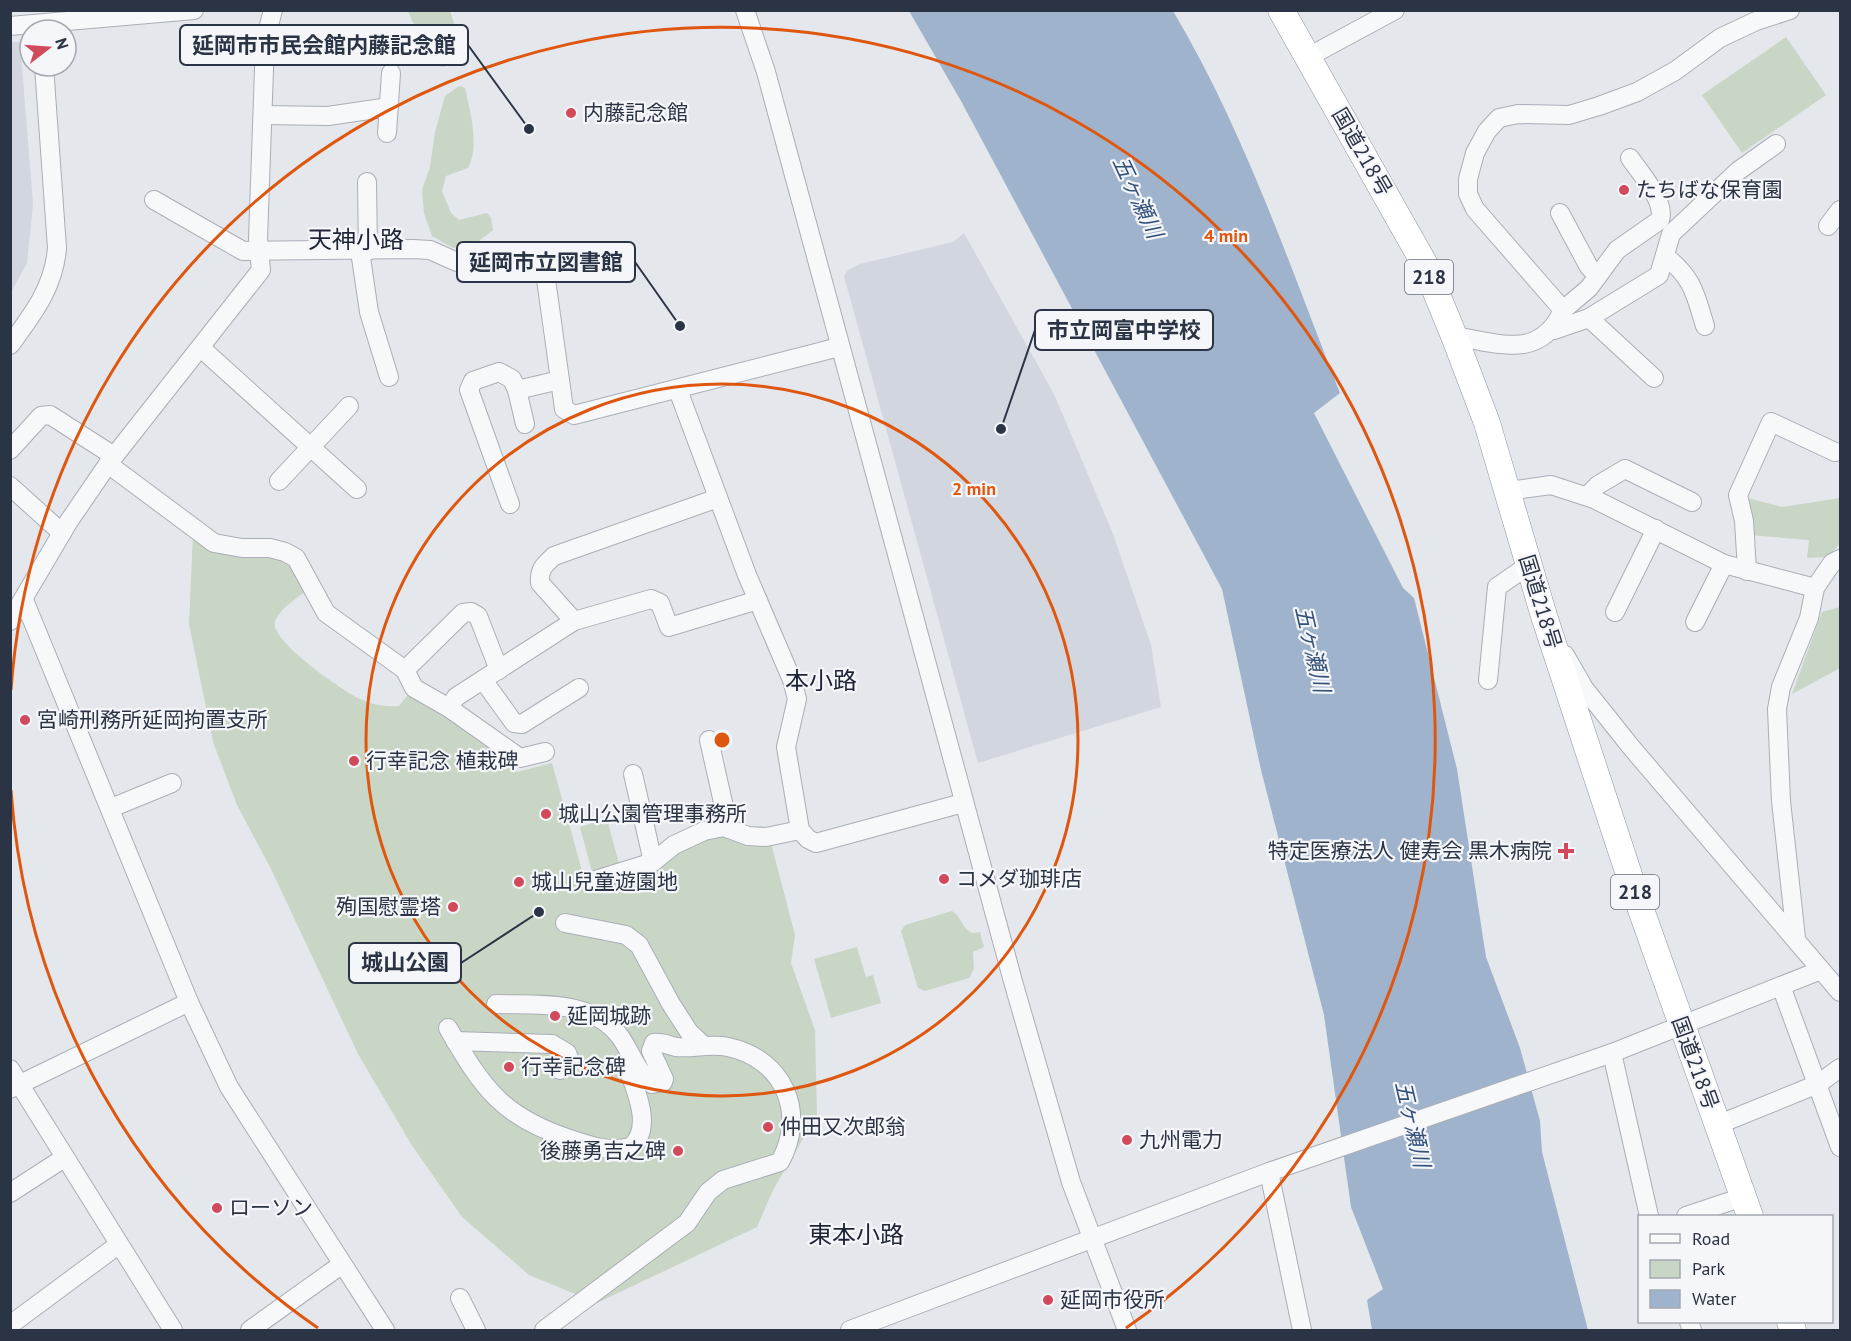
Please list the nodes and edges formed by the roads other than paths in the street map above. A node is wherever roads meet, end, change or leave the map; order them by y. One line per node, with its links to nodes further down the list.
1 (194, 10): 7 (street)
2 (273, 10): 12 (street)
3 (745, 10): 31 (street)
4 (1281, 10): 8 (highway, 国道218号 / 218)
5 (1395, 10): 8 (street)
6 (1790, 10): 25 (street)
7 (78, 19)
8 (1308, 57): 29 (highway, 国道218号 / 218)
9 (391, 73): 11 (street)
10 (45, 78): 30 (street)
11 (389, 107): 12 (street); 13 (street)
12 (263, 115): 22 (street)
13 (387, 133)
14 (1776, 144): 23 (street)
15 (1630, 158): 24 (street)
16 (367, 182): 21 (street)
17 (154, 200): 22 (street)
18 (1840, 210): 20 (street)
19 (1560, 213): 24 (street)
20 (1828, 226)
21 (364, 251): 22 (street); 33 (street); 35 (street)
22 (260, 253): 32 (street)
23 (1665, 256): 26 (street); 27 (street)
24 (1597, 275): 25 (street)
25 (1563, 310): 28 (street)
26 (1589, 318): 28 (street); 34 (street)
27 (1706, 326)
28 (1554, 330): 29 (street)
29 (1454, 336): 47 (highway, 国道218号 / 218)
30 (10, 345)
31 (839, 347): 37 (street); 78 (street)
32 (201, 348): 40 (street); 43 (street)
33 (389, 377)
34 (1654, 378)
35 (560, 381): 36 (street); 37 (street)
36 (517, 390): 39 (street); 51 (street)
37 (678, 390): 49 (street)
38 (349, 406): 40 (street)
39 (525, 424)
40 (310, 447): 44 (street); 46 (street)
41 (10, 450): 43 (street)
42 (1836, 452): 57 (street)
43 (111, 460): 53 (street); 66 (street)
44 (279, 481)
45 (10, 486): 53 (street)
46 (357, 489)
47 (1508, 491): 48 (street); 56 (highway, 国道218号 / 218)
48 (1587, 496): 50 (street); 52 (street)
49 (718, 498): 60 (street); 64 (street)
50 (1692, 501)
51 (510, 504)
52 (1656, 529): 55 (street); 61 (street)
53 (62, 533): 59 (street)
54 (1838, 558): 58 (street)
55 (1724, 564): 57 (street); 65 (street)
56 (1529, 565): 62 (highway, 国道218号 / 218); 69 (street)
57 (1747, 571): 58 (street)
58 (1815, 588): 85 (street)
59 (24, 600): 63 (street); 79 (street)
60 (758, 600): 64 (street); 81 (street)
61 (1615, 612)
62 (1544, 616): 72 (highway, 国道218号 / 218); 73 (street)
63 (10, 621)
64 (574, 621): 67 (street)
65 (1695, 622)
66 (405, 670): 67 (street); 71 (street)
67 (499, 670): 68 (street)
68 (483, 680): 70 (street); 71 (street)
69 (1488, 680)
70 (579, 688)
71 (449, 708): 75 (street)
72 (1581, 729): 73 (street); 92 (highway, 国道218号 / 218)
73 (1620, 733): 85 (street)
74 (709, 740): 80 (street)
75 (545, 752)
76 (633, 774): 82 (street)
77 (172, 783): 79 (street)
78 (963, 802): 81 (street); 107 (street)
79 (111, 808): 89 (street)
80 (729, 829): 81 (street); 82 (street)
81 (800, 831)
82 (654, 862): 83 (street)
83 (592, 881)
84 (565, 923): 93 (street)
85 (1796, 938): 86 (street)
86 (1821, 970): 87 (street); 88 (street)
87 (1781, 986): 92 (street); 98 (street)
88 (1840, 992)
89 (189, 1002): 97 (street); 109 (street)
90 (496, 1004): 91 (street)
91 (610, 1024): 93 (street); 96 (street)
92 (1681, 1025): 94 (street); 99 (highway, 国道218号 / 218)
93 (703, 1045): 117 (street)
94 (1612, 1053): 102 (street); 105 (street)
95 (1840, 1068): 98 (street)
96 (560, 1070)
97 (13, 1081): 101 (street)
98 (1818, 1084): 99 (street); 100 (street)
99 (1718, 1125): 104 (highway, 国道218号 / 218)
100 (1840, 1147)
101 (64, 1158): 103 (street); 108 (street)
102 (1269, 1172): 107 (street); 119 (street)
103 (10, 1193)
104 (1747, 1207): 106 (street)
105 (1648, 1215)
106 (1693, 1215)
107 (1092, 1239): 112 (street); 118 (street)
108 (118, 1245): 111 (street); 113 (street)
109 (341, 1264): 114 (street); 115 (street)
110 (460, 1298): 116 (street)
111 (10, 1325)
112 (859, 1329)
113 (173, 1330)
114 (250, 1330)
115 (385, 1330)
116 (476, 1330)
117 (544, 1330)
118 (1127, 1330)
119 (1302, 1330)

